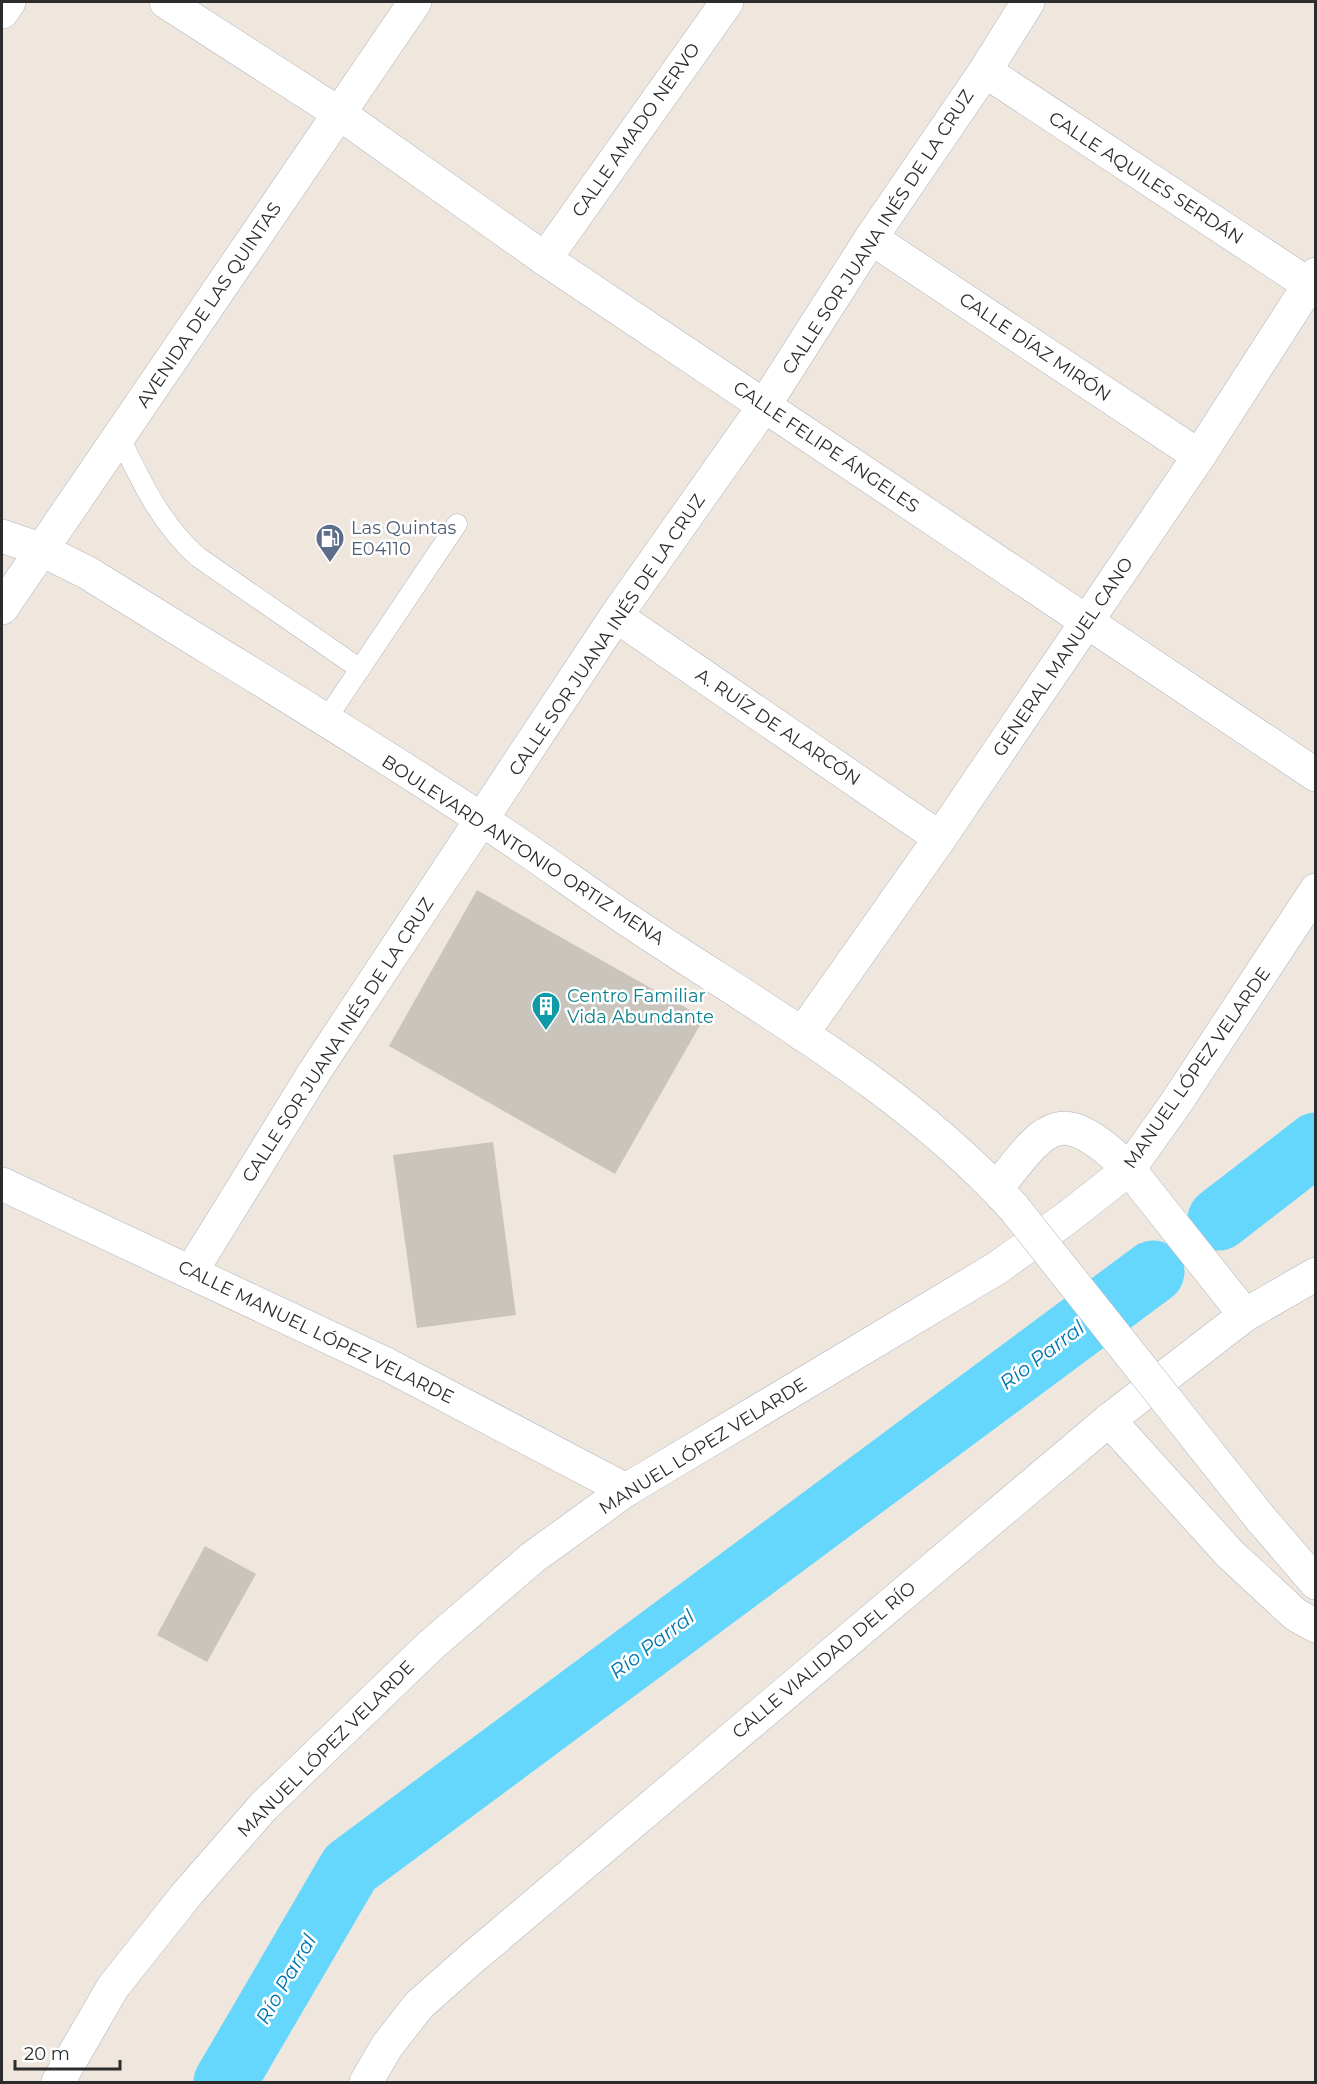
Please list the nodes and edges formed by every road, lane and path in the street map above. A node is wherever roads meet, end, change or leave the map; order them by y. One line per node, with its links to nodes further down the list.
1 (9, 2): 6 (street)
2 (166, 2): 8 (street, CALLE FELIPE ÁNGELES)
3 (415, 2): 8 (street, AVENIDA DE LAS QUINTAS)
4 (727, 2): 10 (street, CALLE AMADO NERVO)
5 (1028, 2): 7 (street, CALLE SOR JUANA INÉS DE LA CRUZ)
6 (2, 12)
7 (984, 72): 9 (street, CALLE SOR JUANA INÉS DE LA CRUZ); 11 (street, CALLE AQUILES SERDÁN)
8 (340, 114): 10 (street, CALLE FELIPE ÁNGELES); 13 (street, AVENIDA DE LAS QUINTAS)
9 (871, 238): 12 (street, CALLE SOR JUANA INÉS DE LA CRUZ); 14 (street, CALLE DÍAZ MIRÓN)
10 (545, 259): 12 (street, CALLE FELIPE ÁNGELES)
11 (1312, 279): 14 (street, GENERAL MANUEL CANO)
12 (764, 406): 19 (street, CALLE SOR JUANA INÉS DE LA CRUZ); 20 (street, CALLE FELIPE ÁNGELES)
13 (119, 436): 17 (street, AVENIDA DE LAS QUINTAS); 21 (lane)
14 (1199, 456): 20 (street, GENERAL MANUEL CANO)
15 (457, 524): 21 (lane)
16 (2, 536): 17 (street, BOULEVARD ANTONIO ORTIZ MENA)
17 (40, 549): 18 (street, AVENIDA DE LAS QUINTAS); 22 (street, BOULEVARD ANTONIO ORTIZ MENA)
18 (2, 608)
19 (616, 616): 24 (street, CALLE SOR JUANA INÉS DE LA CRUZ); 25 (street, A. RUÍZ DE ALARCÓN)
20 (1087, 621): 23 (street, CALLE FELIPE ÁNGELES); 25 (street, GENERAL MANUEL CANO)
21 (360, 669): 22 (lane)
22 (325, 721): 24 (street, BOULEVARD ANTONIO ORTIZ MENA)
23 (1316, 776)
24 (481, 819): 27 (street, BOULEVARD ANTONIO ORTIZ MENA); 31 (street, CALLE SOR JUANA INÉS DE LA CRUZ)
25 (940, 838): 27 (street, GENERAL MANUEL CANO)
26 (1316, 890): 28 (street, MANUEL LÓPEZ VELARDE)
27 (802, 1034): 30 (street, BOULEVARD ANTONIO ORTIZ MENA)
28 (1129, 1168): 30 (street); 33 (street); 35 (street, MANUEL LÓPEZ VELARDE)
29 (2, 1184): 31 (street, CALLE MANUEL LÓPEZ VELARDE)
30 (1006, 1198): 36 (street, BOULEVARD ANTONIO ORTIZ MENA, bridge)
31 (191, 1272): 35 (street, CALLE MANUEL LÓPEZ VELARDE)
32 (1316, 1274): 33 (street, CALLE VIALIDAD DEL RÍO)
33 (1245, 1315): 34 (street, CALLE VIALIDAD DEL RÍO)
34 (1109, 1420): 37 (street); 39 (street, CALLE VIALIDAD DEL RÍO)
35 (626, 1490): 38 (street, MANUEL LÓPEZ VELARDE)
36 (1316, 1583)
37 (1316, 1626)
38 (58, 2082)
39 (366, 2082)

